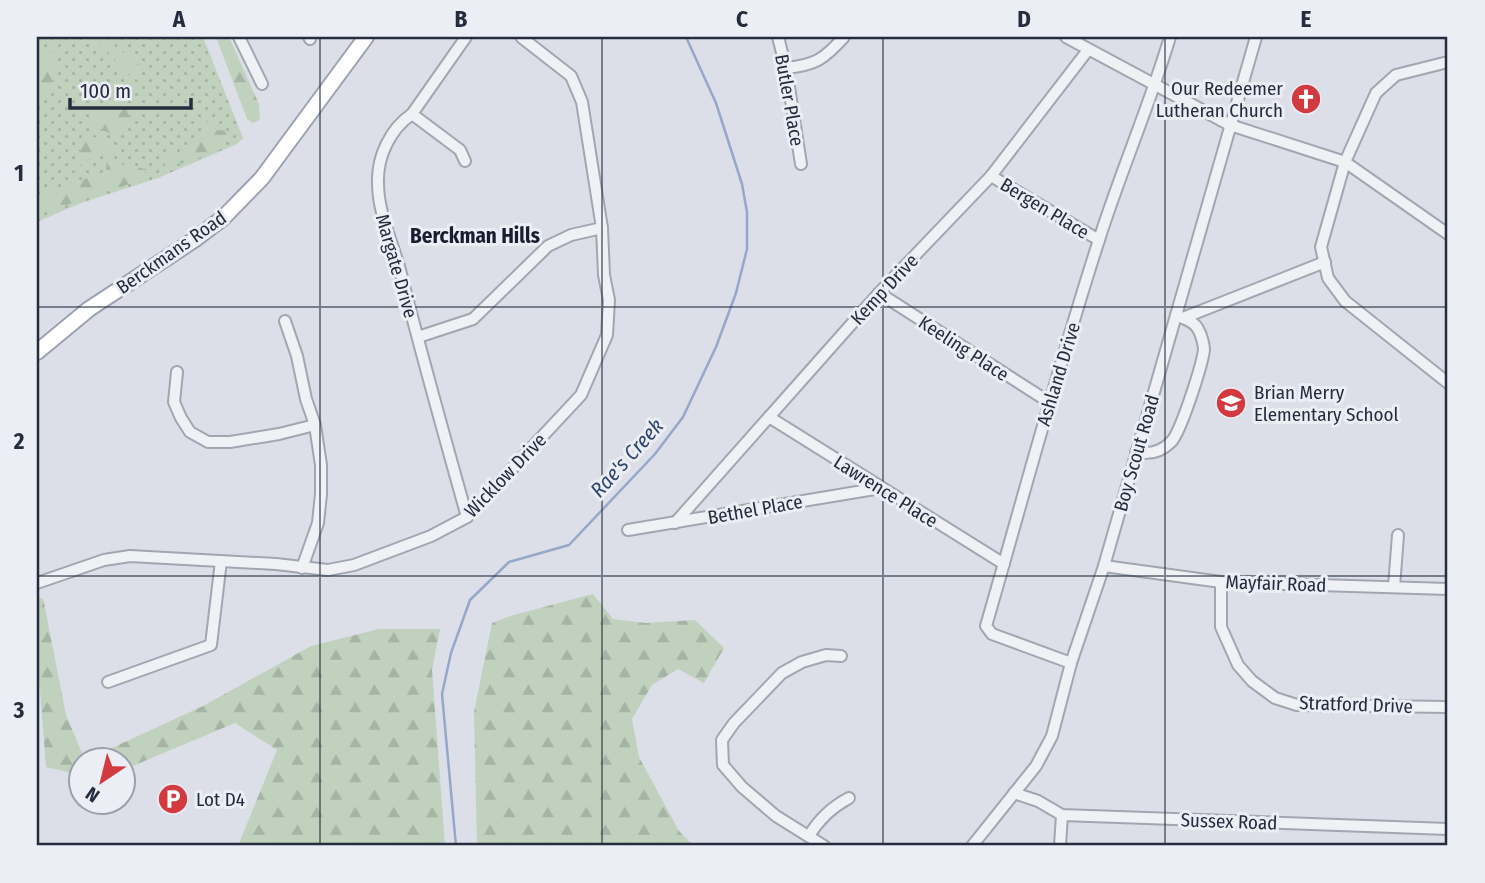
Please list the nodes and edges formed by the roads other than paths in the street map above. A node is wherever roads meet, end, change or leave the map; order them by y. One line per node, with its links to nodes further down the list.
1 (239, 37): 13 (street)
2 (366, 37): 29 (main road, Berckmans Road)
3 (466, 37): 15 (street, Margate Drive)
4 (521, 37): 21 (street, Wicklow Drive)
5 (778, 37): 12 (street, Butler Place)
6 (844, 37): 12 (street)
7 (1066, 37): 10 (street)
8 (1170, 37): 14 (street, Ashland Drive)
9 (1256, 37): 16 (street, Boy Scout Road)
10 (1088, 50): 14 (street); 20 (street, Kemp Drive)
11 (1448, 62): 18 (street)
12 (786, 68): 19 (street, Butler Place)
13 (262, 84)
14 (1156, 86): 16 (street); 23 (street, Ashland Drive)
15 (412, 114): 17 (street); 28 (street, Margate Drive)
16 (1230, 125): 18 (street); 26 (street, Boy Scout Road)
17 (465, 161)
18 (1345, 163): 22 (street); 24 (street)
19 (801, 164)
20 (992, 176): 23 (street, Bergen Place); 25 (street, Kemp Drive)
21 (602, 228): 28 (street); 37 (street, Wicklow Drive)
22 (1448, 233)
23 (1098, 240): 32 (street, Ashland Drive)
24 (1325, 261): 26 (street); 31 (street)
25 (879, 293): 32 (street, Keeling Place); 33 (street, Kemp Drive)
26 (1179, 317): 35 (street, Boy Scout Road); 35 (street)
27 (285, 320): 34 (street)
28 (418, 337): 37 (street, Margate Drive)
29 (37, 352)
30 (177, 372): 34 (street)
31 (1448, 383)
32 (1049, 402): 42 (street, Ashland Drive)
33 (769, 417): 36 (street, Lawrence Place); 38 (street, Kemp Drive)
34 (314, 425): 44 (street)
35 (1136, 452): 43 (street, Boy Scout Road)
36 (881, 488): 38 (street, Bethel Place); 42 (street, Lawrence Place)
37 (467, 517): 44 (street, Wicklow Drive)
38 (674, 523): 39 (street, Bethel Place)
39 (628, 530)
40 (1398, 536): 47 (street)
41 (221, 561): 44 (street, Wicklow Drive); 46 (street, Wicklow Drive); 51 (street)
42 (1004, 564): 50 (street, Ashland Drive)
43 (1104, 566): 45 (street, Mayfair Road); 50 (street, Boy Scout Road)
44 (302, 568)
45 (1222, 582): 47 (street, Mayfair Road); 52 (street, Stratford Drive)
46 (37, 583)
47 (1394, 587): 48 (street, Mayfair Road)
48 (1448, 589)
49 (841, 656): 57 (street)
50 (1071, 663): 53 (street, Boy Scout Road)
51 (108, 682)
52 (1448, 707)
53 (1014, 793): 55 (street, Sussex Road); 59 (street, Boy Scout Road)
54 (849, 798): 57 (street)
55 (1062, 815): 56 (street, Sussex Road); 60 (street)
56 (1448, 829)
57 (809, 836): 58 (street)
58 (824, 846)
59 (972, 846)
60 (1060, 846)

